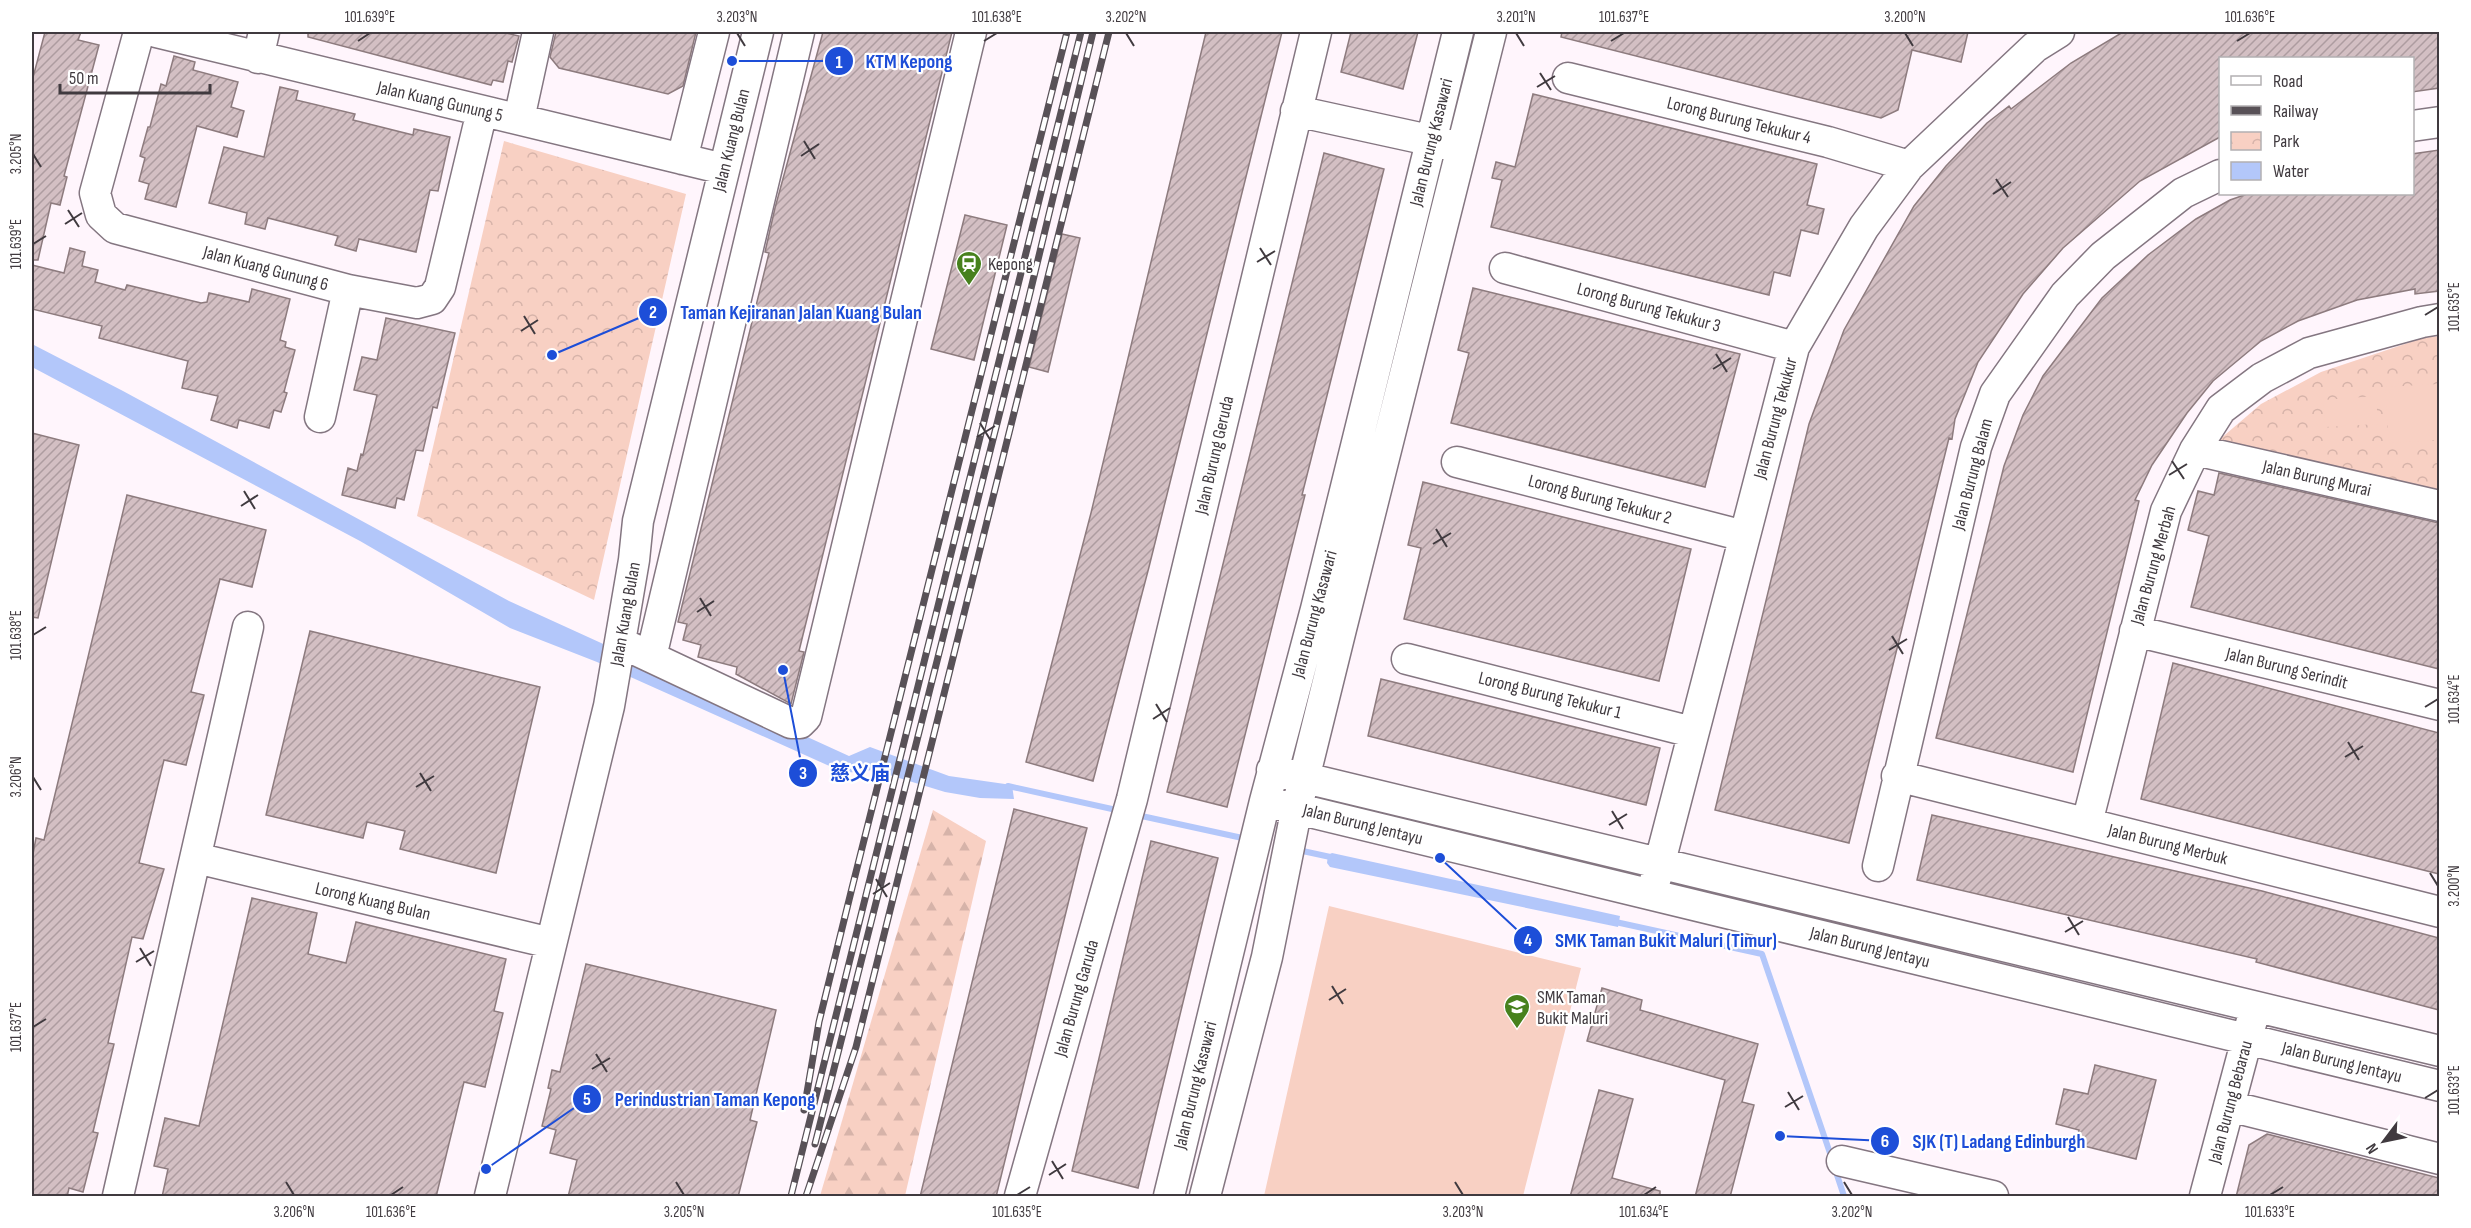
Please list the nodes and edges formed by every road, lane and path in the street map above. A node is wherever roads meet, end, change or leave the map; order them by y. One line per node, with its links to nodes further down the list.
1 (140, 32): 26 (street, Jalan Kuang Gunung 6)
2 (156, 32): 12 (street, Jalan Kuang Gunung 5)
3 (538, 32): 16 (street)
4 (714, 32): 21 (street)
5 (758, 32): 23 (street, Jalan Kuang Bulan)
6 (799, 32): 37 (street)
7 (970, 32): 37 (street)
8 (1316, 32): 15 (street, Jalan Burung Geruda)
9 (1458, 32): 19 (street, Jalan Burung Kasawari)
10 (1491, 32): 20 (street, Jalan Burung Kasawari)
11 (2040, 37): 22 (street, Jalan Burung Tekukur)
12 (261, 45): 14 (street, Jalan Kuang Gunung 5)
13 (1568, 78): 22 (street, Lorong Burung Tekukur 4)
14 (482, 111): 16 (street, Jalan Kuang Gunung 5); 26 (street, Jalan Kuang Gunung 6)
15 (1296, 111): 19 (street); 44 (street, Jalan Burung Geruda)
16 (519, 119): 21 (street, Jalan Kuang Gunung 5)
17 (2439, 122): 18 (street)
18 (2414, 126)
19 (1432, 140): 20 (street); 41 (street, Jalan Burung Kasawari)
20 (1461, 147): 43 (street, Jalan Burung Kasawari)
21 (682, 159): 23 (street, Jalan Kuang Gunung 5)
22 (1908, 166): 28 (street, Jalan Burung Tekukur)
23 (724, 170): 36 (street, Jalan Kuang Bulan)
24 (2219, 175): 42 (street, Jalan Burung Balam)
25 (1505, 268): 28 (street, Lorong Burung Tekukur 3)
26 (348, 290): 29 (street)
27 (2439, 320): 30 (street, Jalan Burung Merbah)
28 (1794, 347): 33 (street, Jalan Burung Tekukur)
29 (320, 417)
30 (2195, 450): 32 (street, Jalan Burung Murai); 35 (street, Jalan Burung Merbah)
31 (1456, 462): 33 (street, Lorong Burung Tekukur 2)
32 (2439, 506)
33 (1744, 536): 40 (street, Jalan Burung Tekukur)
34 (248, 627): 48 (street)
35 (2134, 632): 39 (street, Jalan Burung Serindit); 47 (street, Jalan Burung Merbah)
36 (620, 644): 37 (street); 53 (street, Jalan Kuang Bulan)
37 (651, 657)
38 (1407, 659): 40 (street, Lorong Burung Tekukur 1)
39 (2439, 705)
40 (1692, 732): 49 (street, Jalan Burung Tekukur)
41 (1272, 770): 43 (street, Jalan Burung Jentayu); 45 (street, Jalan Burung Kasawari)
42 (1897, 776): 47 (street, Jalan Burung Merbuk); 50 (street, Jalan Burung Balam)
43 (1304, 777): 46 (street, Jalan Burung Kasawari); 49 (street, Jalan Burung Jentayu)
44 (1132, 799): 63 (street, Jalan Burung Garuda)
45 (1261, 814): 46 (street, Jalan Burung Jentayu); 64 (street, Jalan Burung Kasawari)
46 (1295, 821): 51 (street, Jalan Burung Jentayu); 65 (street, Jalan Burung Kasawari)
47 (2087, 823): 52 (street, Jalan Burung Merbuk)
48 (196, 858): 53 (street, Lorong Kuang Bulan); 61 (street)
49 (1659, 862): 51 (street, Jalan Burung Tekukur); 54 (street, Jalan Burung Jentayu)
50 (1878, 866)
51 (1652, 894): 55 (street, Jalan Burung Jentayu)
52 (2439, 912)
53 (551, 943): 62 (street, Jalan Kuang Bulan)
54 (2256, 1007): 55 (street, Jalan Burung Bebarau); 56 (street, Jalan Burung Jentayu)
55 (2247, 1038): 57 (street, Jalan Burung Jentayu); 58 (street, Jalan Burung Bebarau)
56 (2439, 1051)
57 (2439, 1086)
58 (2229, 1106): 59 (street); 67 (street, Jalan Burung Bebarau)
59 (2439, 1159)
60 (1842, 1161): 66 (street)
61 (118, 1197)
62 (490, 1197)
63 (1020, 1197)
64 (1168, 1197)
65 (1205, 1197)
66 (1993, 1197)
67 (2205, 1197)

